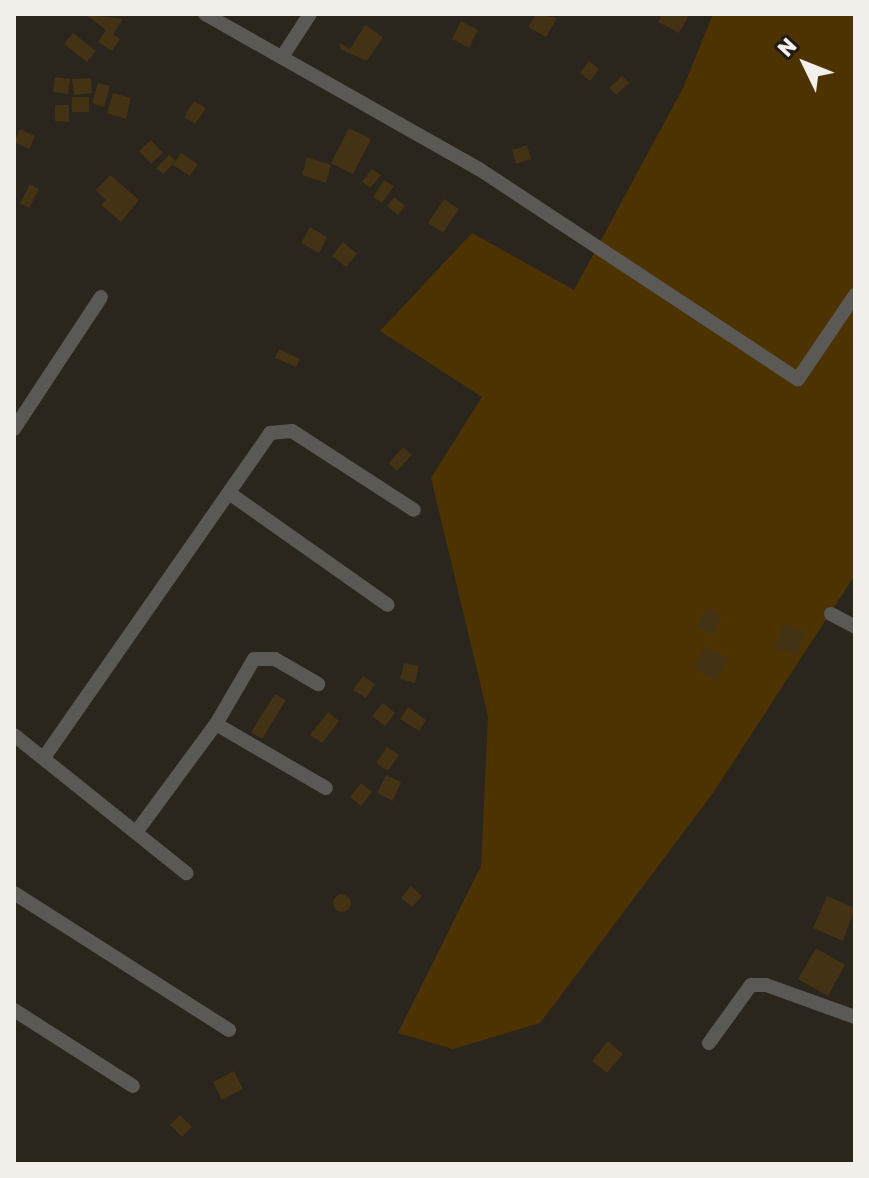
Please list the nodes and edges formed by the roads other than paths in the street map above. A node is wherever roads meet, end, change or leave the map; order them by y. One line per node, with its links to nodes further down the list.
1 (205, 14): 3 (street)
2 (310, 14): 3 (street)
3 (282, 57): 4 (street)
4 (855, 295)
5 (101, 297): 6 (street)
6 (14, 429)
7 (229, 493): 8 (street); 9 (street); 15 (street)
8 (414, 510)
9 (388, 605)
10 (831, 614): 11 (street)
11 (855, 627)
12 (318, 684): 13 (street)
13 (216, 724): 16 (street); 17 (street)
14 (14, 735): 15 (street)
15 (45, 756): 17 (street)
16 (326, 788)
17 (137, 831): 18 (street)
18 (186, 873)
19 (14, 893): 22 (street)
20 (14, 1010): 24 (street)
21 (855, 1017): 23 (street)
22 (229, 1030)
23 (709, 1043)
24 (133, 1086)

